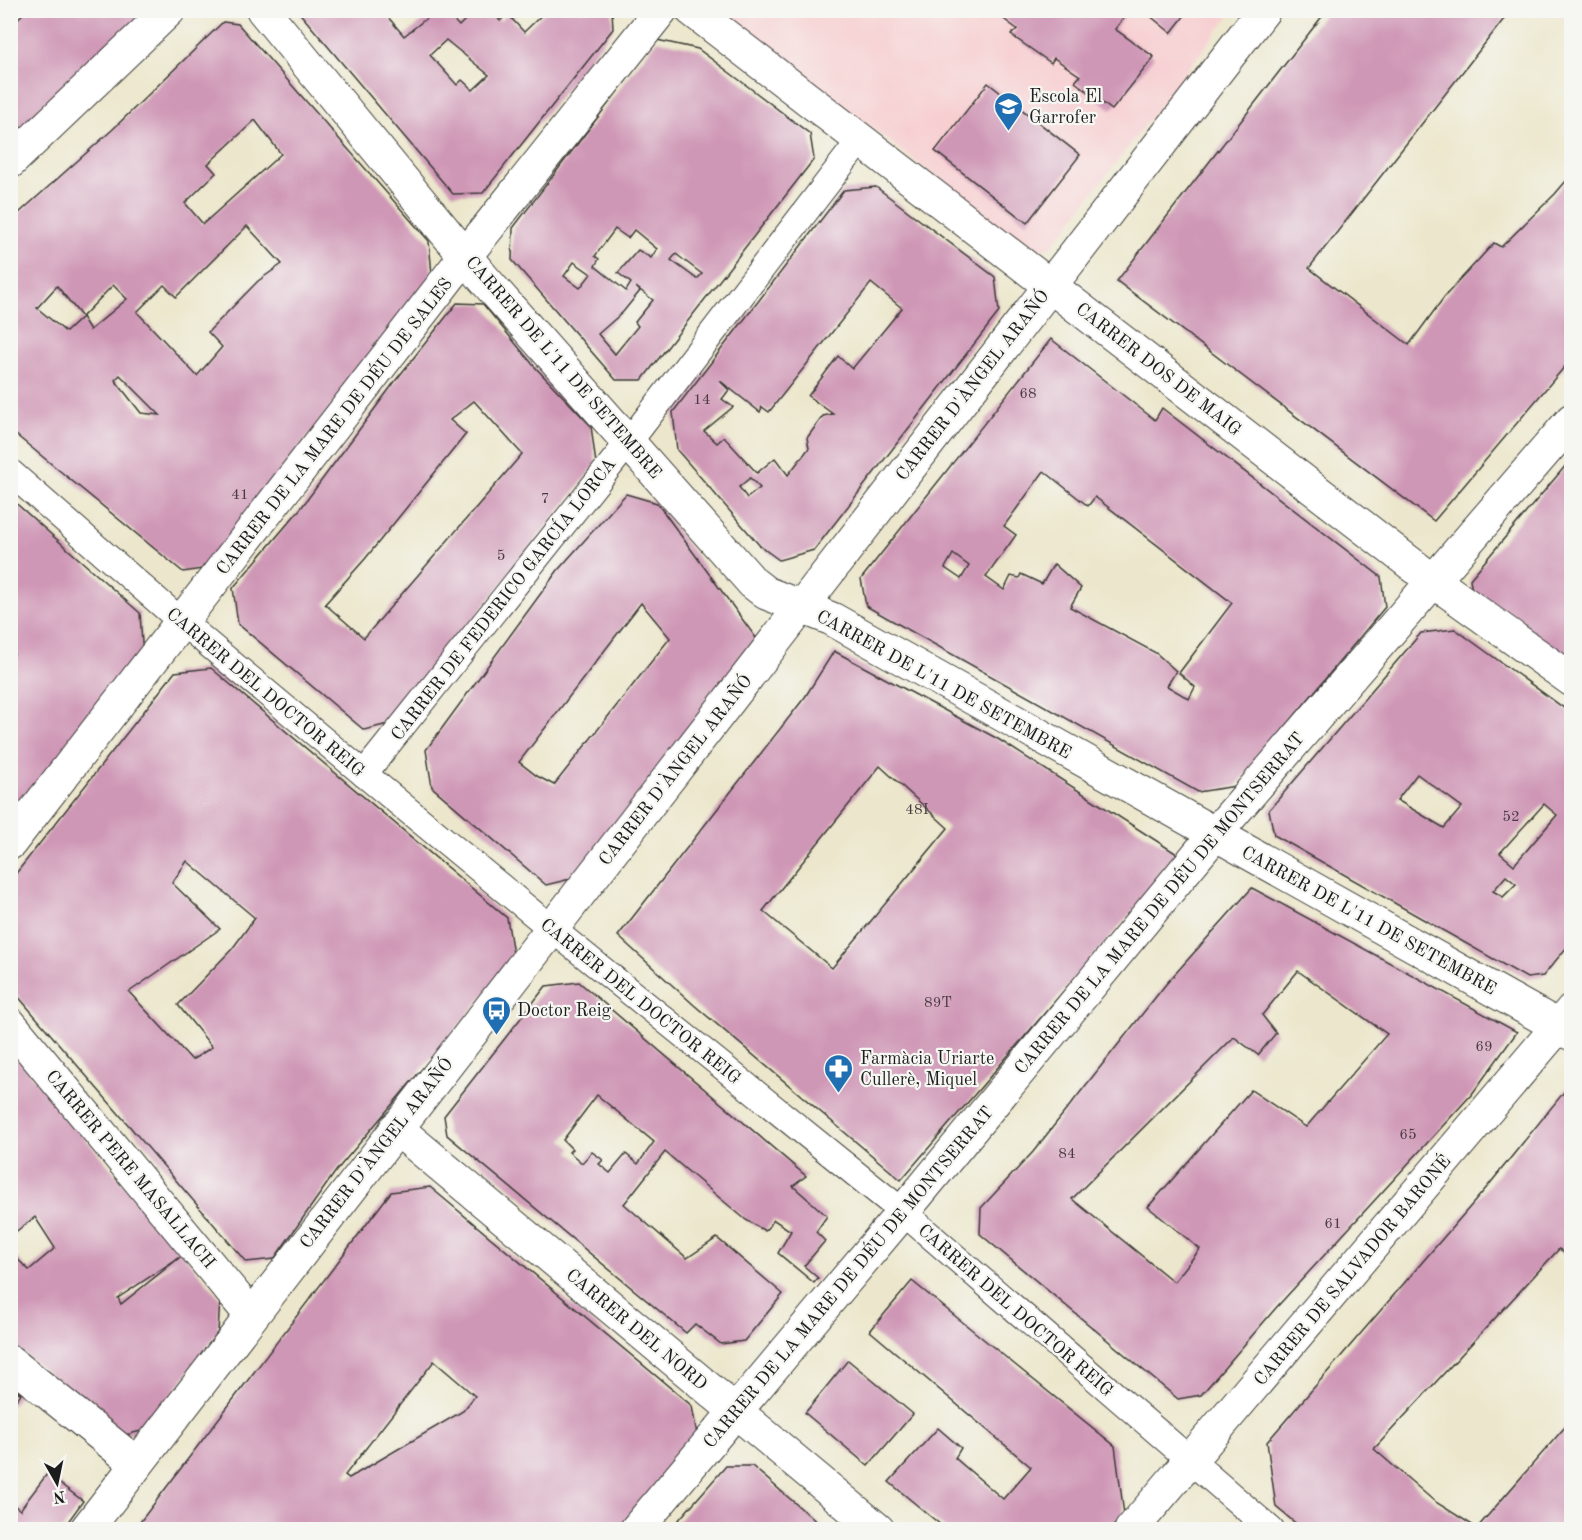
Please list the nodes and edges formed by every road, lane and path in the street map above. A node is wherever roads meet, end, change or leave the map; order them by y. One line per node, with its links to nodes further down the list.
1 (169, 10): 7 (street)
2 (263, 10): 8 (street, CARRER DE L'11 DE SETEMBRE)
3 (661, 10): 8 (street, CARRER DE LA MARE DE DÉU DE SALES)
4 (692, 10): 6 (street, CARRER DOS DE MAIG)
5 (1264, 10): 9 (street, CARRER D'ÀNGEL ARAÑÓ)
6 (861, 139): 9 (street, CARRER DOS DE MAIG); 11 (street, CARRER DE FEDERICO GARCÍA LORCA)
7 (10, 162)
8 (466, 255): 11 (street, CARRER DE L'11 DE SETEMBRE); 15 (street, CARRER DE LA MARE DE DÉU DE SALES)
9 (1050, 285): 13 (street, CARRER DOS DE MAIG); 14 (street, CARRER D'ÀNGEL ARAÑÓ)
10 (1572, 420): 13 (street, CARRER DE LA MARE DE DÉU DE MONTSERRAT)
11 (628, 443): 14 (street, CARRER DE L'11 DE SETEMBRE); 17 (street, CARRER DE FEDERICO GARCÍA LORCA)
12 (10, 472): 15 (street, CARRER DEL DOCTOR REIG)
13 (1432, 580): 16 (street, CARRER DOS DE MAIG); 18 (street, CARRER DE LA MARE DE DÉU DE MONTSERRAT)
14 (800, 606): 18 (street, CARRER DE L'11 DE SETEMBRE); 20 (street, CARRER D'ÀNGEL ARAÑÓ)
15 (182, 622): 17 (street, CARRER DEL DOCTOR REIG); 19 (street, CARRER DE LA MARE DE DÉU DE SALES)
16 (1572, 680)
17 (364, 774): 20 (street, CARRER DEL DOCTOR REIG)
18 (1215, 834): 22 (street, CARRER DE L'11 DE SETEMBRE); 24 (street, CARRER DE LA MARE DE DÉU DE MONTSERRAT)
19 (10, 843)
20 (552, 929): 23 (street, CARRER D'ÀNGEL ARAÑÓ); 24 (street, CARRER DEL DOCTOR REIG)
21 (10, 1024): 25 (street, CARRER PERE MASALLACH)
22 (1567, 1024): 28 (street, CARRER DE SALVADOR BARONÉ)
23 (396, 1128): 25 (street, CARRER D'ÀNGEL ARAÑÓ); 27 (street, CARRER DEL NORD)
24 (903, 1212): 27 (street, CARRER DE LA MARE DE DÉU DE MONTSERRAT); 28 (street, CARRER DEL DOCTOR REIG)
25 (251, 1315): 29 (street, CARRER D'ÀNGEL ARAÑÓ)
26 (10, 1362): 29 (street)
27 (736, 1412): 31 (street, CARRER DE LA MARE DE DÉU DE MONTSERRAT); 32 (street, CARRER DEL NORD)
28 (1191, 1461): 33 (street, CARRER DE SALVADOR BARONÉ); 34 (street, CARRER DEL DOCTOR REIG)
29 (137, 1464): 30 (street, CARRER D'ÀNGEL ARAÑÓ)
30 (86, 1530)
31 (636, 1530)
32 (878, 1530)
33 (1131, 1530)
34 (1271, 1530)

